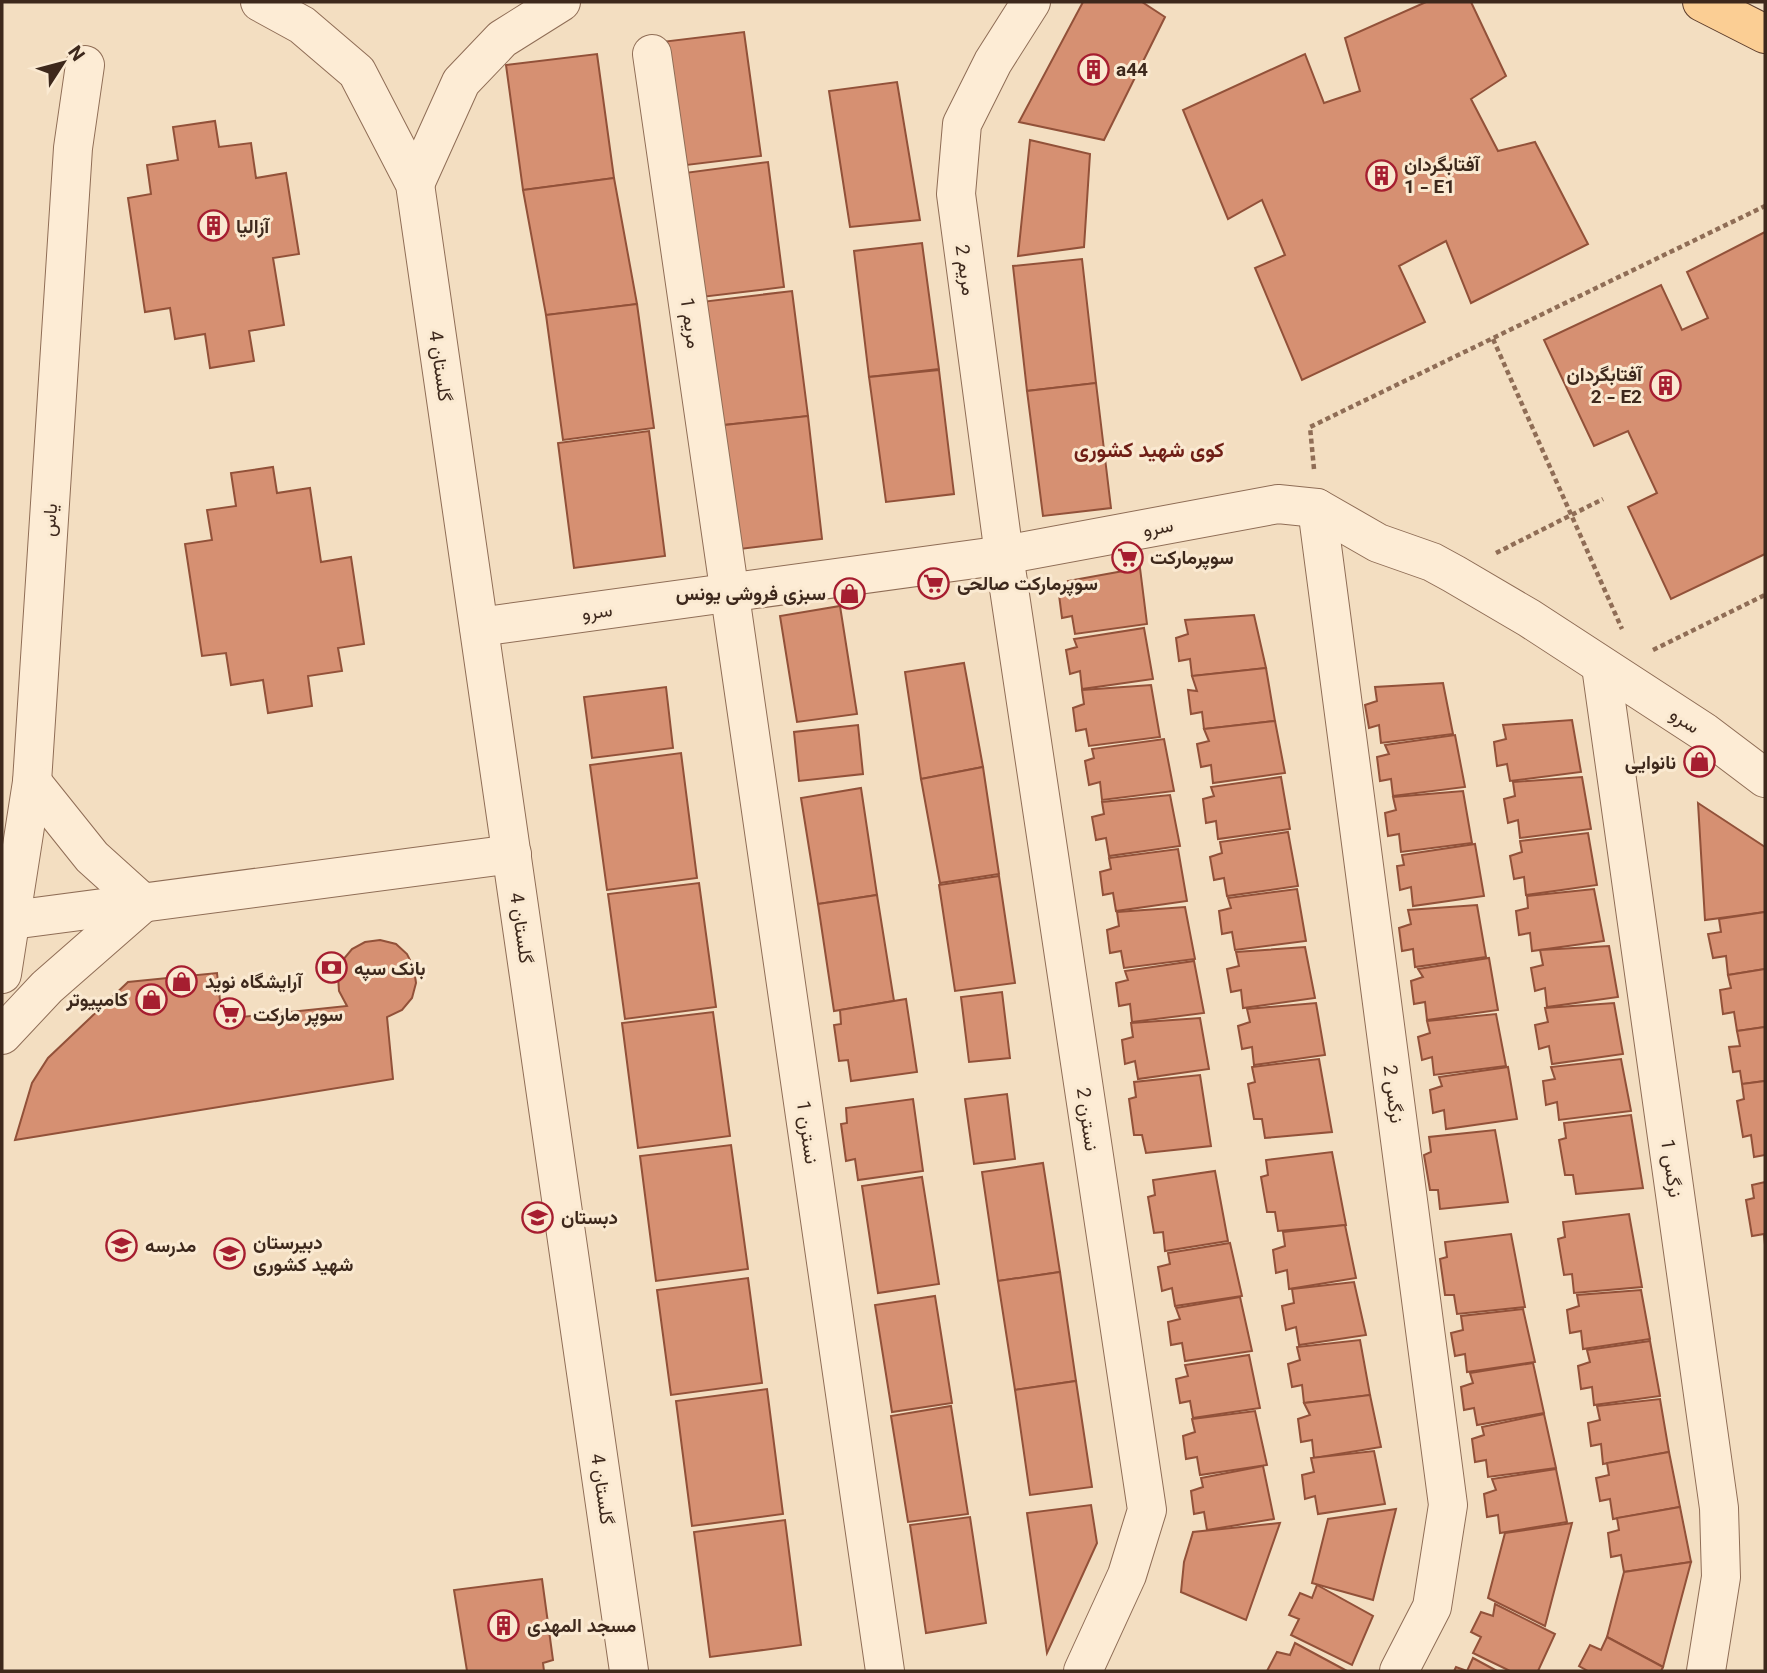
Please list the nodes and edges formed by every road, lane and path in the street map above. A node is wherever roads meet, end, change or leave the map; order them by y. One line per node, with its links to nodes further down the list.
1 (260, 2): 8 (street)
2 (561, 2): 8 (street)
3 (1031, 2): 14 (street, مریم 2)
4 (1702, 2): 5 (main road)
5 (1765, 34)
6 (652, 54): 16 (street, مریم 1)
7 (85, 65): 23 (street, یاس)
8 (415, 184): 18 (street, گلستان 4)
9 (1765, 206): 10 (path)
10 (1493, 339): 12 (path); 13 (path)
11 (1602, 499): 13 (path)
12 (1317, 508): 14 (street, سرو); 15 (street, سرو); 32 (street, نرگس 2)
13 (1570, 515): 15 (path); 19 (path)
14 (1004, 555): 16 (street, سرو); 31 (street, نسترن 2)
15 (1454, 574): 21 (street, سرو)
16 (731, 593): 18 (street, سرو); 30 (street, نسترن 1)
17 (1765, 595): 20 (path)
18 (479, 627): 24 (street, گلستان 4)
19 (1624, 634)
20 (1647, 652)
21 (1601, 666): 22 (street, سرو); 33 (street, نرگس 1)
22 (1765, 778)
23 (32, 782): 25 (street); 26 (street, یاس)
24 (512, 854): 25 (street); 29 (street, گلستان 4)
25 (143, 903): 26 (street); 28 (street)
26 (12, 920): 27 (street, یاس)
27 (2, 974)
28 (2, 1035)
29 (629, 1671)
30 (885, 1671)
31 (1083, 1671)
32 (1399, 1671)
33 (1706, 1671)

